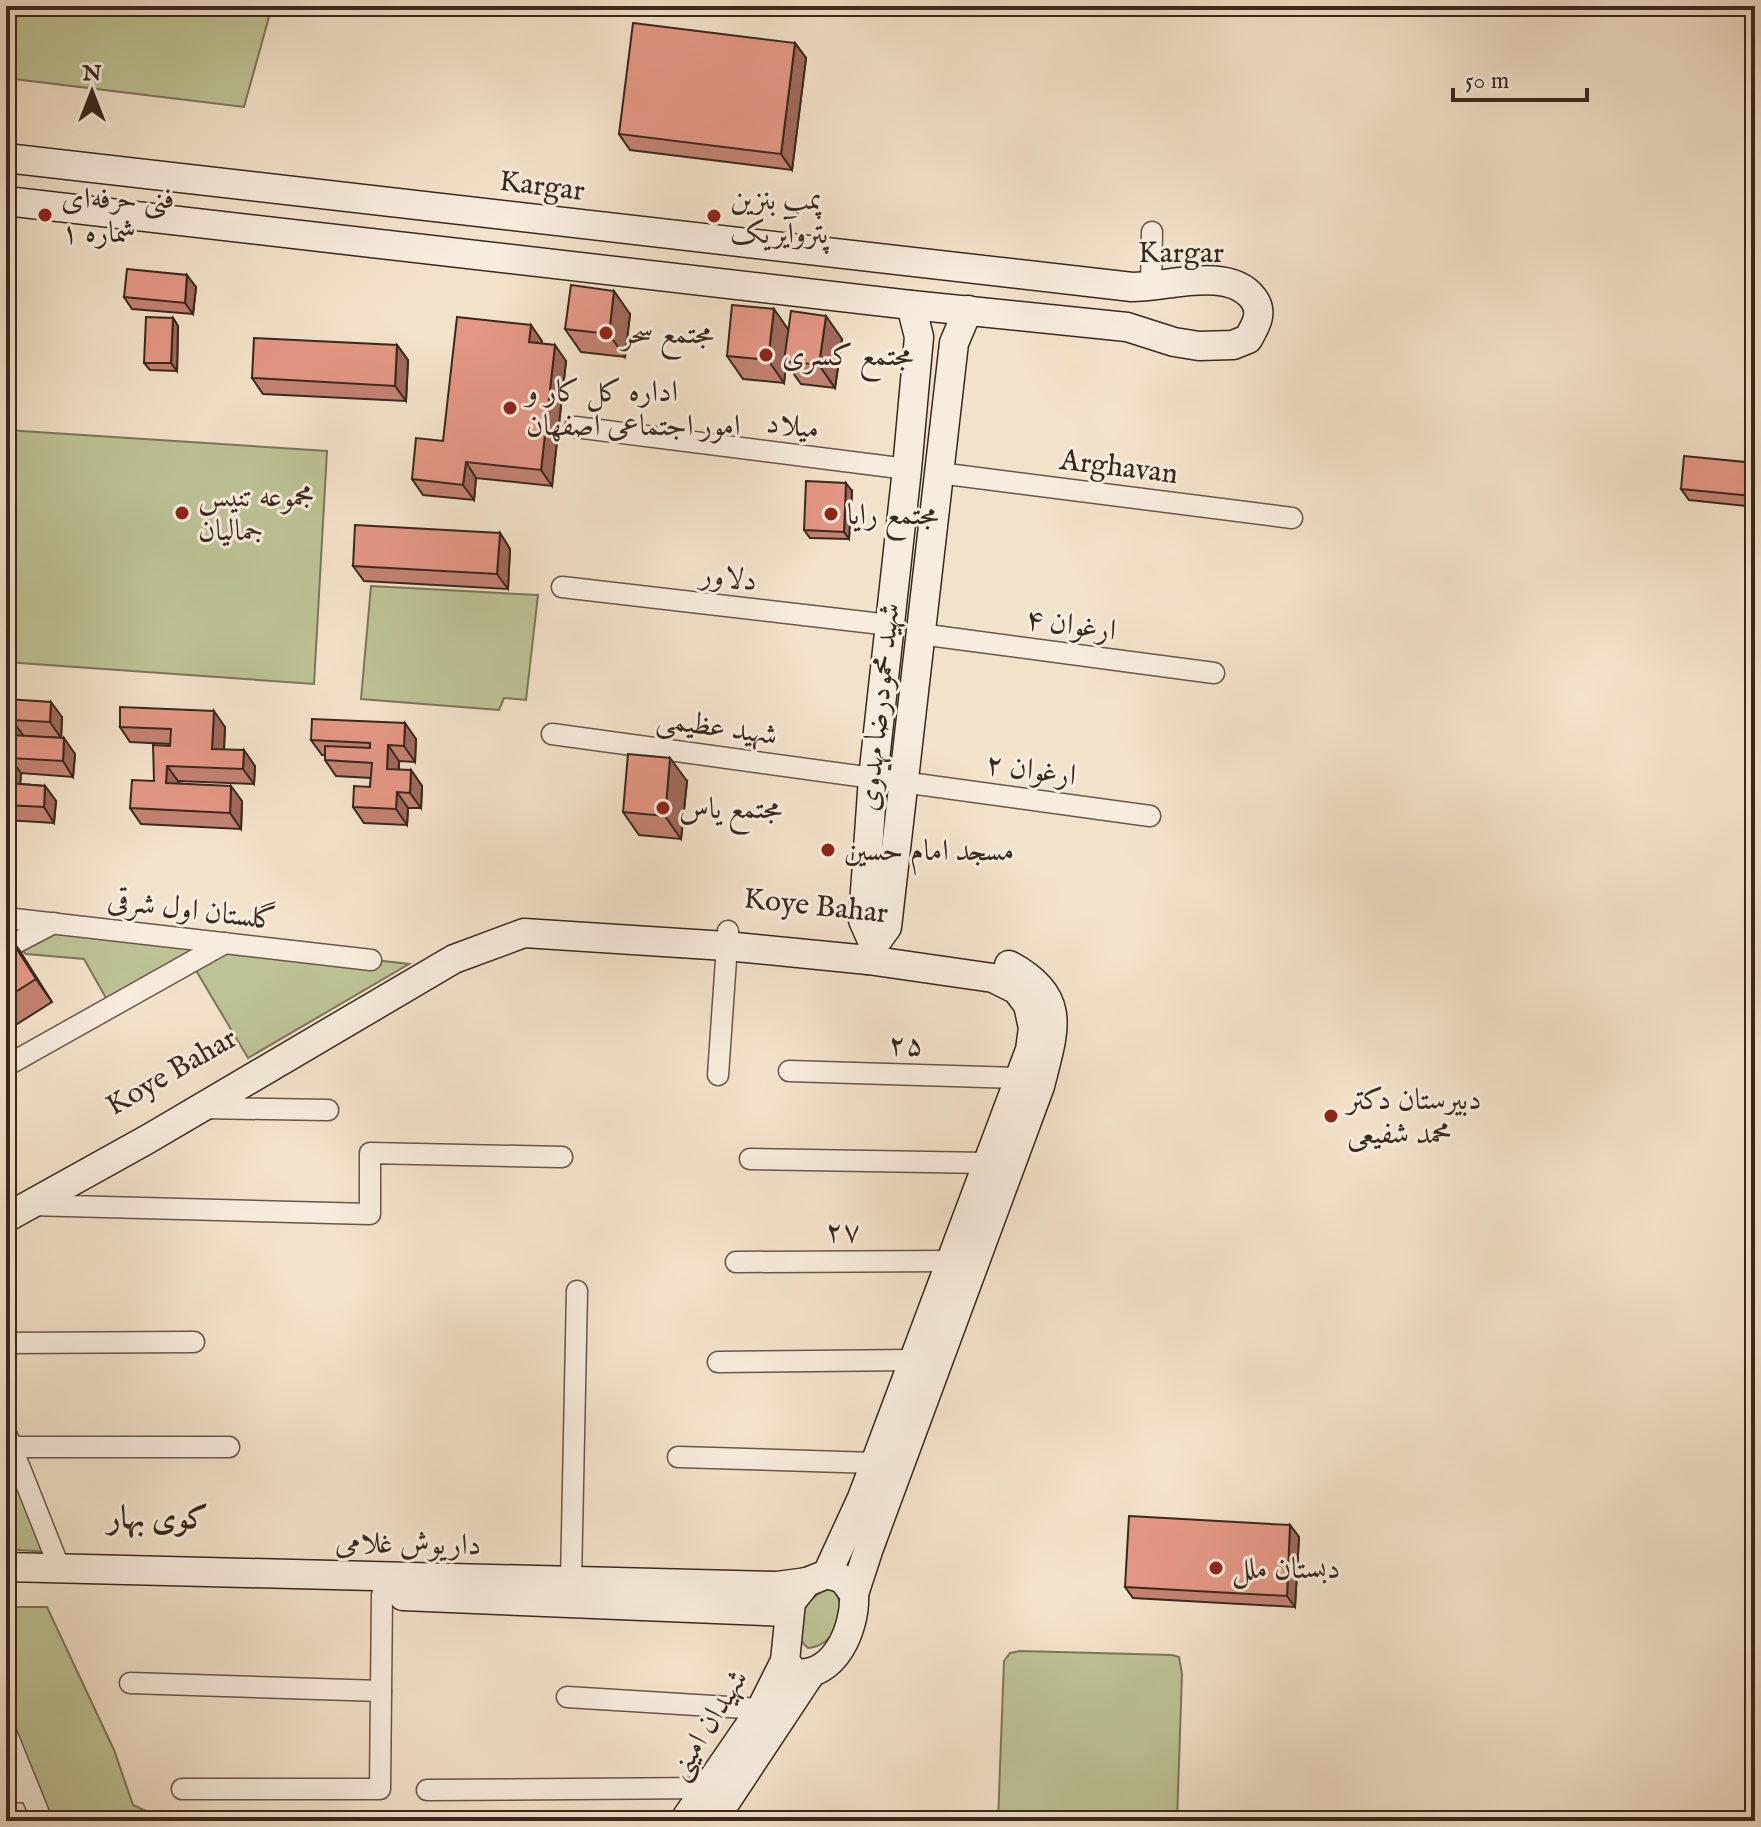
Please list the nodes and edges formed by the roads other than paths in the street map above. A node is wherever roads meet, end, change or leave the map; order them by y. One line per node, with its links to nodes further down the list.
1 (6, 158): 4 (street, Kargar)
2 (6, 201): 5 (street, Kargar)
3 (1152, 232): 4 (street)
4 (1151, 287): 6 (street, Kargar)
5 (911, 305): 6 (street, Kargar); 8 (street, شهید محمودرضا مهدوی)
6 (968, 310): 9 (street, شهید محمودرضا مهدوی)
7 (575, 427): 8 (street, میلاد)
8 (907, 469): 9 (street); 12 (street, شهید محمودرضا مهدوی)
9 (939, 473): 10 (street, Arghavan); 13 (street, شهید محمودرضا مهدوی)
10 (1292, 518)
11 (562, 587): 12 (street, دلاور)
12 (890, 625): 16 (street, شهید محمودرضا مهدوی)
13 (920, 634): 14 (street, ارغوان ۴); 17 (street, شهید محمودرضا مهدوی)
14 (1214, 673)
15 (552, 734): 16 (street, شهید عظیمی)
16 (873, 778): 17 (street, شهید عظیمی); 24 (street, شهید محمودرضا مهدوی)
17 (904, 782): 18 (street, ارغوان ۲); 24 (street, شهید محمودرضا مهدوی)
18 (1150, 816)
19 (6, 918): 20 (street, گلستان اول شرقی)
20 (54, 923): 22 (street, گلستان اول شرقی); 23 (street)
21 (727, 938): 24 (street, Koye Bahar); 28 (street); 30 (street, Koye Bahar); 35 (street, Koye Bahar)
22 (225, 943): 25 (street, گلستان اول شرقی); 26 (street)
23 (6, 948)
24 (871, 952): 29 (street, Koye Bahar); 53 (street, Koye Bahar)
25 (371, 960)
26 (6, 1066)
27 (789, 1071): 29 (street, ۲۵)
28 (718, 1075)
29 (1020, 1078): 34 (street, Koye Bahar)
30 (200, 1108): 31 (street); 35 (street, Koye Bahar)
31 (328, 1110)
32 (562, 1157): 35 (street)
33 (750, 1159): 34 (street)
34 (988, 1163): 36 (street, Koye Bahar)
35 (16, 1206)
36 (951, 1261): 37 (street, ۲۷); 41 (street, Koye Bahar)
37 (736, 1262)
38 (577, 1291): 51 (street)
39 (194, 1342): 40 (street)
40 (6, 1343)
41 (914, 1360): 42 (street); 46 (street, Koye Bahar)
42 (718, 1362)
43 (9, 1440): 44 (street); 48 (street)
44 (229, 1447)
45 (678, 1457): 46 (street)
46 (875, 1463): 49 (street, Koye Bahar)
47 (6, 1567): 48 (street, داریوش غلامی)
48 (60, 1569): 50 (street, داریوش غلامی)
49 (817, 1578): 51 (street, داریوش غلامی); 53 (street); 55 (street, Koye Bahar)
50 (156, 1580): 51 (street, داریوش غلامی); 52 (street, داریوش غلامی); 54 (street, داریوش غلامی)
51 (571, 1581)
52 (6, 1585)
53 (854, 1594): 57 (street, Koye Bahar)
54 (382, 1595): 55 (street, داریوش غلامی); 59 (street)
55 (788, 1612): 56 (street, Koye Bahar)
56 (785, 1661): 57 (street); 61 (street, شهیدان امینی)
57 (811, 1673): 70 (street, شهیدان امینی)
58 (130, 1683): 59 (street)
59 (381, 1691): 64 (street)
60 (567, 1697): 61 (street)
61 (761, 1709): 63 (street, شهیدان امینی)
62 (6, 1732): 67 (street)
63 (708, 1788): 65 (street); 69 (street, شهیدان امینی)
64 (182, 1789)
65 (427, 1790)
66 (6, 1792): 67 (street)
67 (30, 1792): 68 (street)
68 (42, 1821)
69 (684, 1821)
70 (713, 1821)

